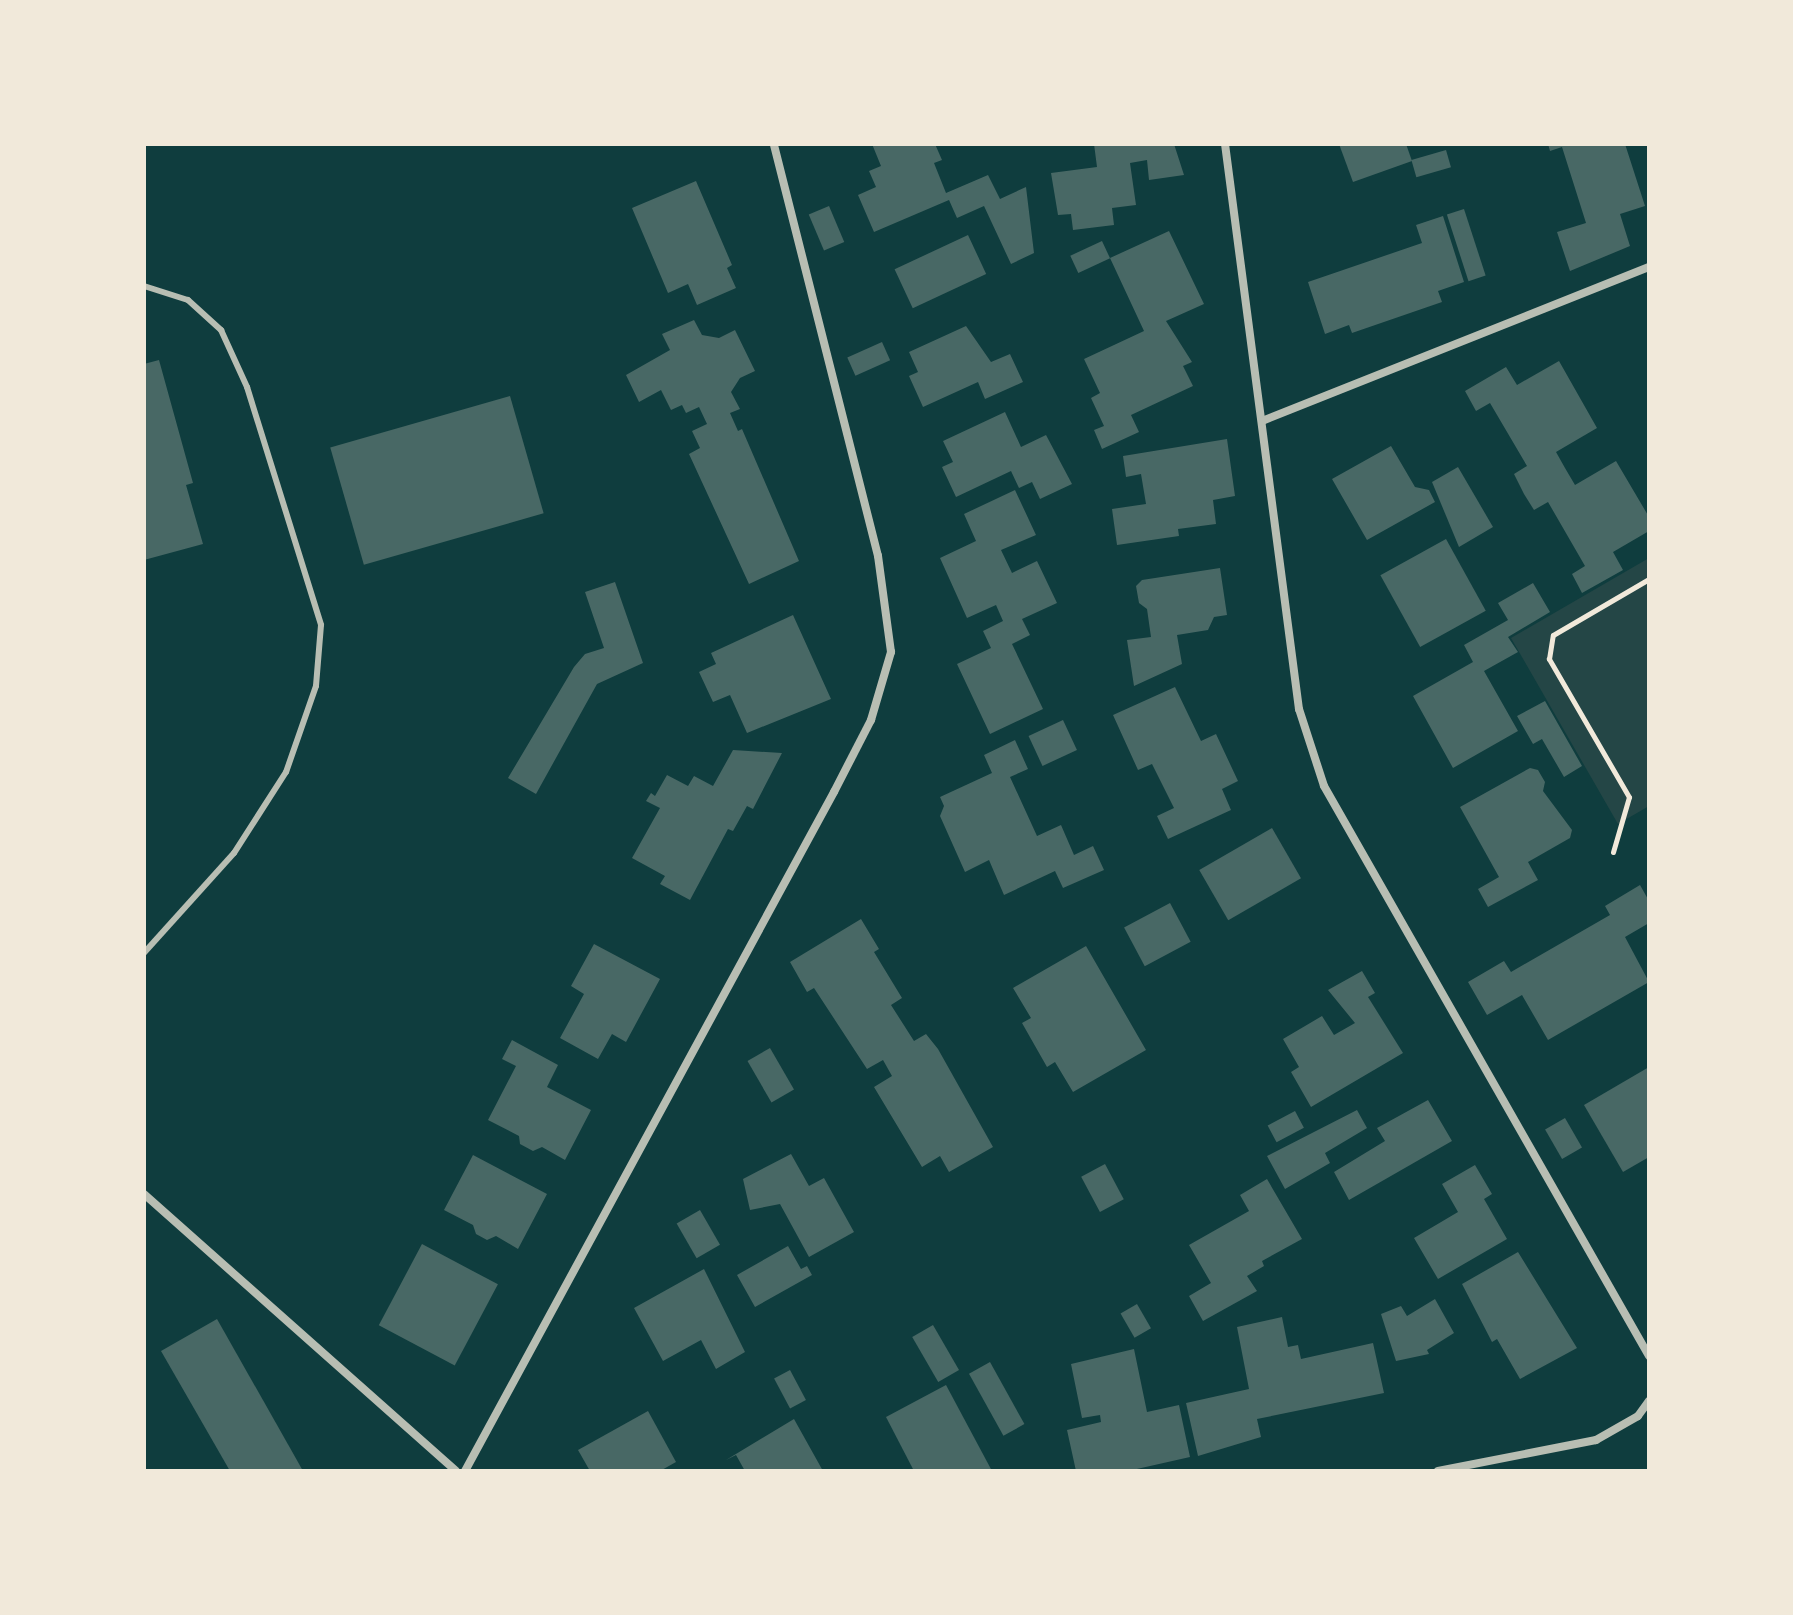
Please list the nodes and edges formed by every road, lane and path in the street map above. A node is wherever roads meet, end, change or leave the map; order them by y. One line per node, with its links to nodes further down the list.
1 (774, 144): 13 (street)
2 (1225, 144): 5 (street)
3 (1649, 267): 5 (street)
4 (144, 286): 8 (lane)
5 (1262, 421): 10 (street)
6 (1649, 579): 7 (path)
7 (1613, 852)
8 (144, 953)
9 (144, 1194): 12 (street)
10 (1649, 1356)
11 (1649, 1401): 14 (street)
12 (456, 1471)
13 (465, 1471)
14 (1438, 1471)

